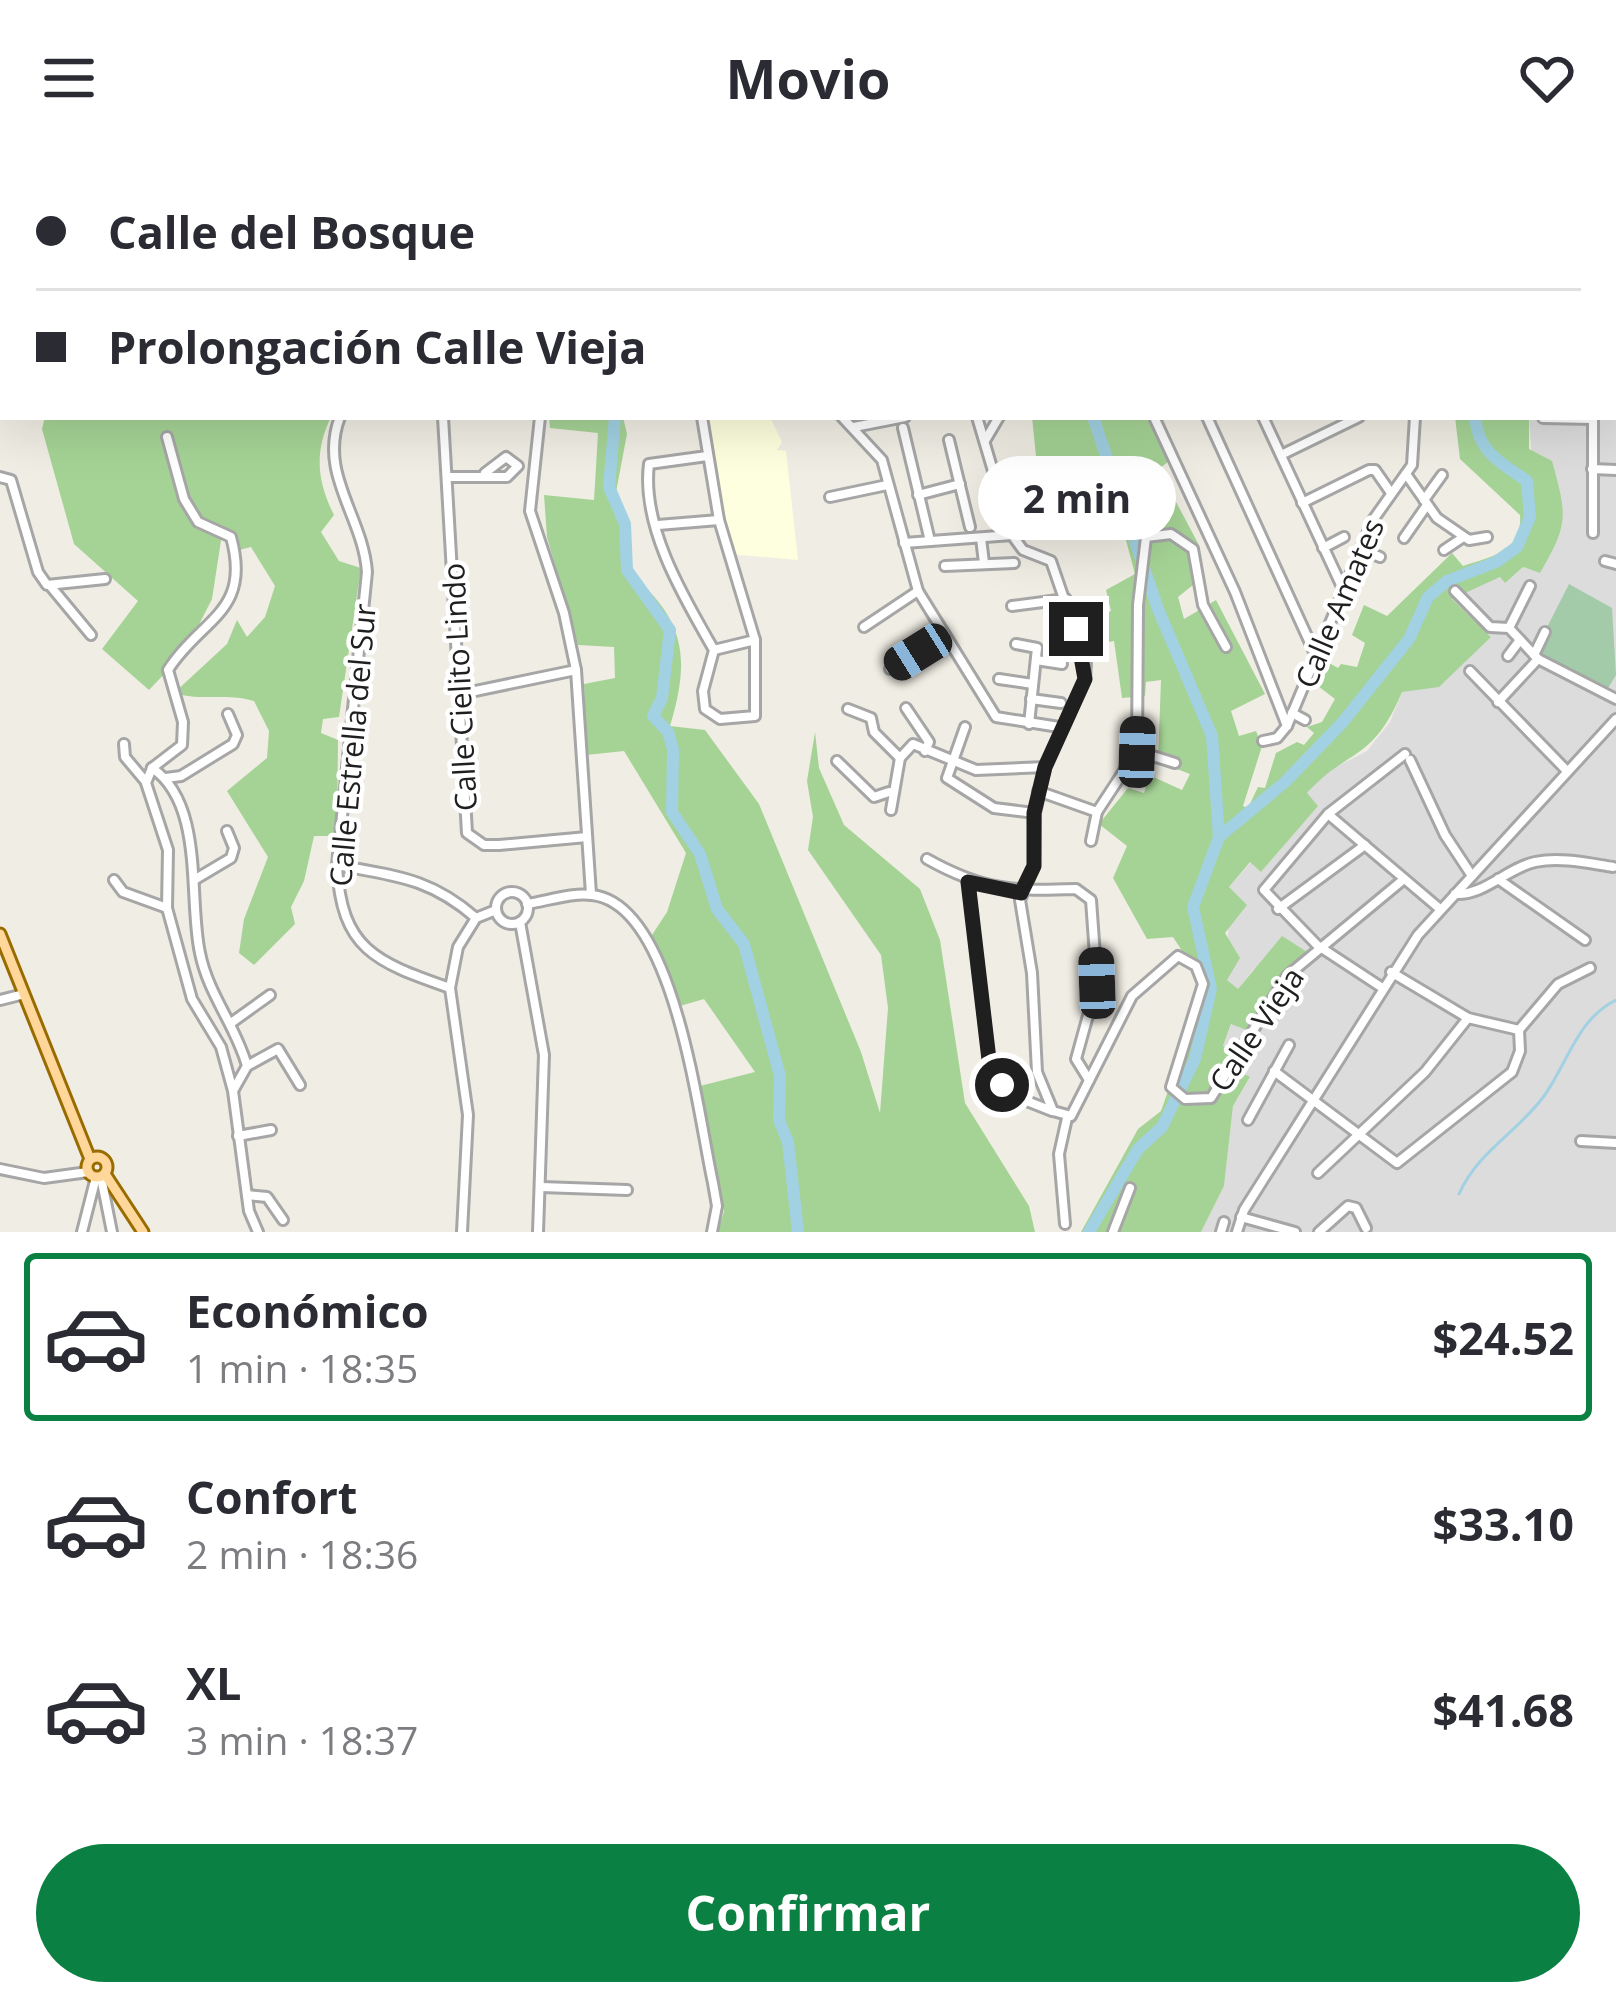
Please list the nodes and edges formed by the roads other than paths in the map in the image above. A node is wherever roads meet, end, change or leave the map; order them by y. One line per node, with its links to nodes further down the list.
1 (339, 420): 124 (street, Calle Estrella del Sur)
2 (442, 420): 28 (street, Calle Cielito Lindo)
3 (540, 420): 81 (street)
4 (702, 420): 21 (street)
5 (845, 420): 15 (street)
6 (889, 420): 15 (street)
7 (977, 420): 18 (street)
8 (997, 420): 18 (street)
9 (1155, 420): 97 (street)
10 (1208, 420): 76 (street)
11 (1264, 420): 20 (street)
12 (1353, 420): 20 (street)
13 (1415, 420): 25 (street, Calle Amates)
14 (1593, 420): 22 (street)
15 (853, 427): 30 (street)
16 (903, 428): 32 (street)
17 (166, 437): 109 (street)
18 (986, 439): 40 (street)
19 (950, 440): 29 (street)
20 (1281, 455): 35 (street)
21 (707, 456): 36 (street); 37 (street)
22 (1592, 469): 23 (street); 39 (street)
23 (1616, 470)
24 (485, 473): 28 (street)
25 (1406, 474): 31 (street, Calle Amates); 34 (street)
26 (1442, 475): 34 (street)
27 (0, 476): 59 (street)
28 (448, 477): 85 (street, Calle Cielito Lindo)
29 (960, 484): 32 (street); 38 (street)
30 (888, 485): 33 (street); 47 (street)
31 (1391, 493): 35 (street); 49 (street, Calle Amates)
32 (918, 495): 46 (street)
33 (830, 497)
34 (1426, 502): 44 (street); 45 (street)
35 (1302, 503): 48 (street)
36 (719, 520): 37 (street); 70 (street)
37 (658, 525): 74 (street)
38 (970, 527)
39 (1593, 533)
40 (1012, 535): 43 (street); 63 (street)
41 (1344, 537): 48 (street)
42 (1487, 537): 45 (street)
43 (980, 538): 46 (street); 53 (street)
44 (1403, 538)
45 (1462, 538): 50 (street)
46 (930, 541): 47 (street)
47 (904, 543): 61 (street)
48 (1324, 548): 60 (street)
49 (1360, 549): 51 (street); 60 (street, Calle Amates)
50 (1444, 550)
51 (1380, 557)
52 (1605, 561): 55 (street)
53 (984, 563): 54 (street); 56 (street)
54 (1014, 563)
55 (1616, 564)
56 (945, 566)
57 (105, 579): 59 (street)
58 (1530, 586): 66 (street)
59 (52, 589): 68 (street)
60 (1343, 589): 76 (street, Calle Amates)
61 (918, 591): 65 (street); 69 (street)
62 (1455, 591): 66 (street)
63 (1066, 599): 64 (street); 98 (street)
64 (1012, 606)
65 (864, 627)
66 (1509, 628): 71 (street)
67 (1545, 632): 77 (street)
68 (92, 634)
69 (945, 635): 80 (street); 96 (street)
70 (755, 640): 74 (street); 74 (street)
71 (1520, 640): 75 (street); 77 (street)
72 (1016, 644): 78 (street)
73 (1226, 647): 103 (street)
74 (714, 650)
75 (1508, 656)
76 (1316, 657): 92 (street, Calle Amates)
77 (1536, 657): 87 (street); 88 (street)
78 (1036, 659): 79 (street); 84 (street)
79 (1062, 664)
80 (890, 669)
81 (576, 670): 85 (street); 120 (street)
82 (1470, 671): 88 (street)
83 (999, 679): 84 (street)
84 (1033, 684): 86 (street)
85 (460, 694): 120 (street, Calle Cielito Lindo)
86 (1031, 699): 89 (street); 96 (street)
87 (1616, 699)
88 (1498, 702): 110 (street)
89 (1061, 703)
90 (906, 708): 102 (street)
91 (848, 709): 104 (street)
92 (1292, 713): 95 (street); 97 (street, Calle Amates)
93 (228, 714): 111 (street)
94 (1616, 719): 110 (street)
95 (1305, 720)
96 (1029, 724): 98 (street)
97 (1287, 726): 100 (street)
98 (1059, 727): 108 (street)
99 (964, 728): 106 (street)
100 (1263, 741)
101 (124, 744): 112 (street)
102 (925, 751): 104 (street); 106 (street)
103 (1137, 752): 107 (street); 116 (street)
104 (899, 758): 113 (street)
105 (837, 761): 113 (street)
106 (951, 763): 108 (street); 117 (street)
107 (1175, 764)
108 (1045, 767): 114 (street)
109 (152, 768): 111 (street); 112 (street)
110 (1567, 771): 126 (street)
111 (166, 778): 130 (street)
112 (146, 783): 136 (street)
113 (891, 791): 115 (street)
114 (1038, 791): 116 (street); 117 (street)
115 (891, 810)
116 (1097, 812): 121 (street)
117 (1034, 813): 132 (street)
118 (1328, 814): 122 (street); 126 (street); 137 (street)
119 (227, 831): 130 (street)
120 (587, 838): 133 (street)
121 (1091, 842)
122 (1365, 845): 127 (street); 137 (street)
123 (927, 860): 131 (street)
124 (338, 865): 140 (street); 148 (street, Calle Estrella del Sur)
125 (1613, 867): 128 (street)
126 (1472, 876): 134 (street)
127 (1404, 879): 138 (street); 144 (street, Calle Vieja)
128 (1498, 879): 134 (street); 143 (street)
129 (114, 880): 136 (street)
130 (194, 880): 153 (street)
131 (968, 882): 132 (street); 162 (street)
132 (1021, 893): 158 (street); 162 (street)
133 (591, 894): 135 (street); 188 (street)
134 (1455, 894): 138 (street)
135 (527, 904): 139 (street); 141 (street)
136 (167, 908): 160 (street)
137 (1278, 909): 144 (street)
138 (1440, 909): 146 (street)
139 (496, 910): 140 (street); 141 (street)
140 (476, 918): 148 (street)
141 (520, 922): 174 (street)
142 (0, 934): 149 (main road)
143 (1585, 940)
144 (1317, 945): 147 (street); 158 (street, Calle Vieja)
145 (1590, 968): 154 (street)
146 (1391, 972): 147 (street); 152 (street)
147 (1382, 987): 161 (street)
148 (450, 988): 186 (street)
149 (24, 994): 151 (street); 170 (main road)
150 (270, 995): 153 (street)
151 (0, 1000)
152 (1468, 1018): 154 (street); 166 (street)
153 (231, 1023): 156 (street)
154 (1519, 1030): 166 (street)
155 (1289, 1045): 157 (street)
156 (247, 1066): 159 (street); 160 (street)
157 (1274, 1071): 161 (street); 164 (street)
158 (1089, 1080): 163 (street, Calle Vieja)
159 (300, 1085)
160 (233, 1090): 167 (street)
161 (1313, 1098): 166 (street); 178 (street)
162 (1053, 1111): 163 (street)
163 (1067, 1118): 180 (street)
164 (1248, 1120)
165 (271, 1130): 167 (street)
166 (1360, 1132): 172 (street)
167 (238, 1136): 177 (street)
168 (1581, 1141): 169 (street)
169 (1616, 1143)
170 (90, 1159): 173 (main road); 173 (main road)
171 (0, 1169): 173 (street)
172 (1318, 1173)
173 (98, 1175): 182 (street); 183 (street); 184 (main road)
174 (541, 1187): 176 (street); 187 (street)
175 (1130, 1188): 189 (street)
176 (627, 1190)
177 (248, 1195): 179 (street); 185 (street)
178 (1243, 1214): 190 (street); 191 (street)
179 (283, 1220)
180 (1065, 1225)
181 (1366, 1228): 192 (street)
182 (82, 1232)
183 (112, 1232)
184 (143, 1232)
185 (258, 1232)
186 (461, 1232)
187 (538, 1232)
188 (712, 1232)
189 (1114, 1232)
190 (1238, 1232)
191 (1294, 1232)
192 (1319, 1232)

